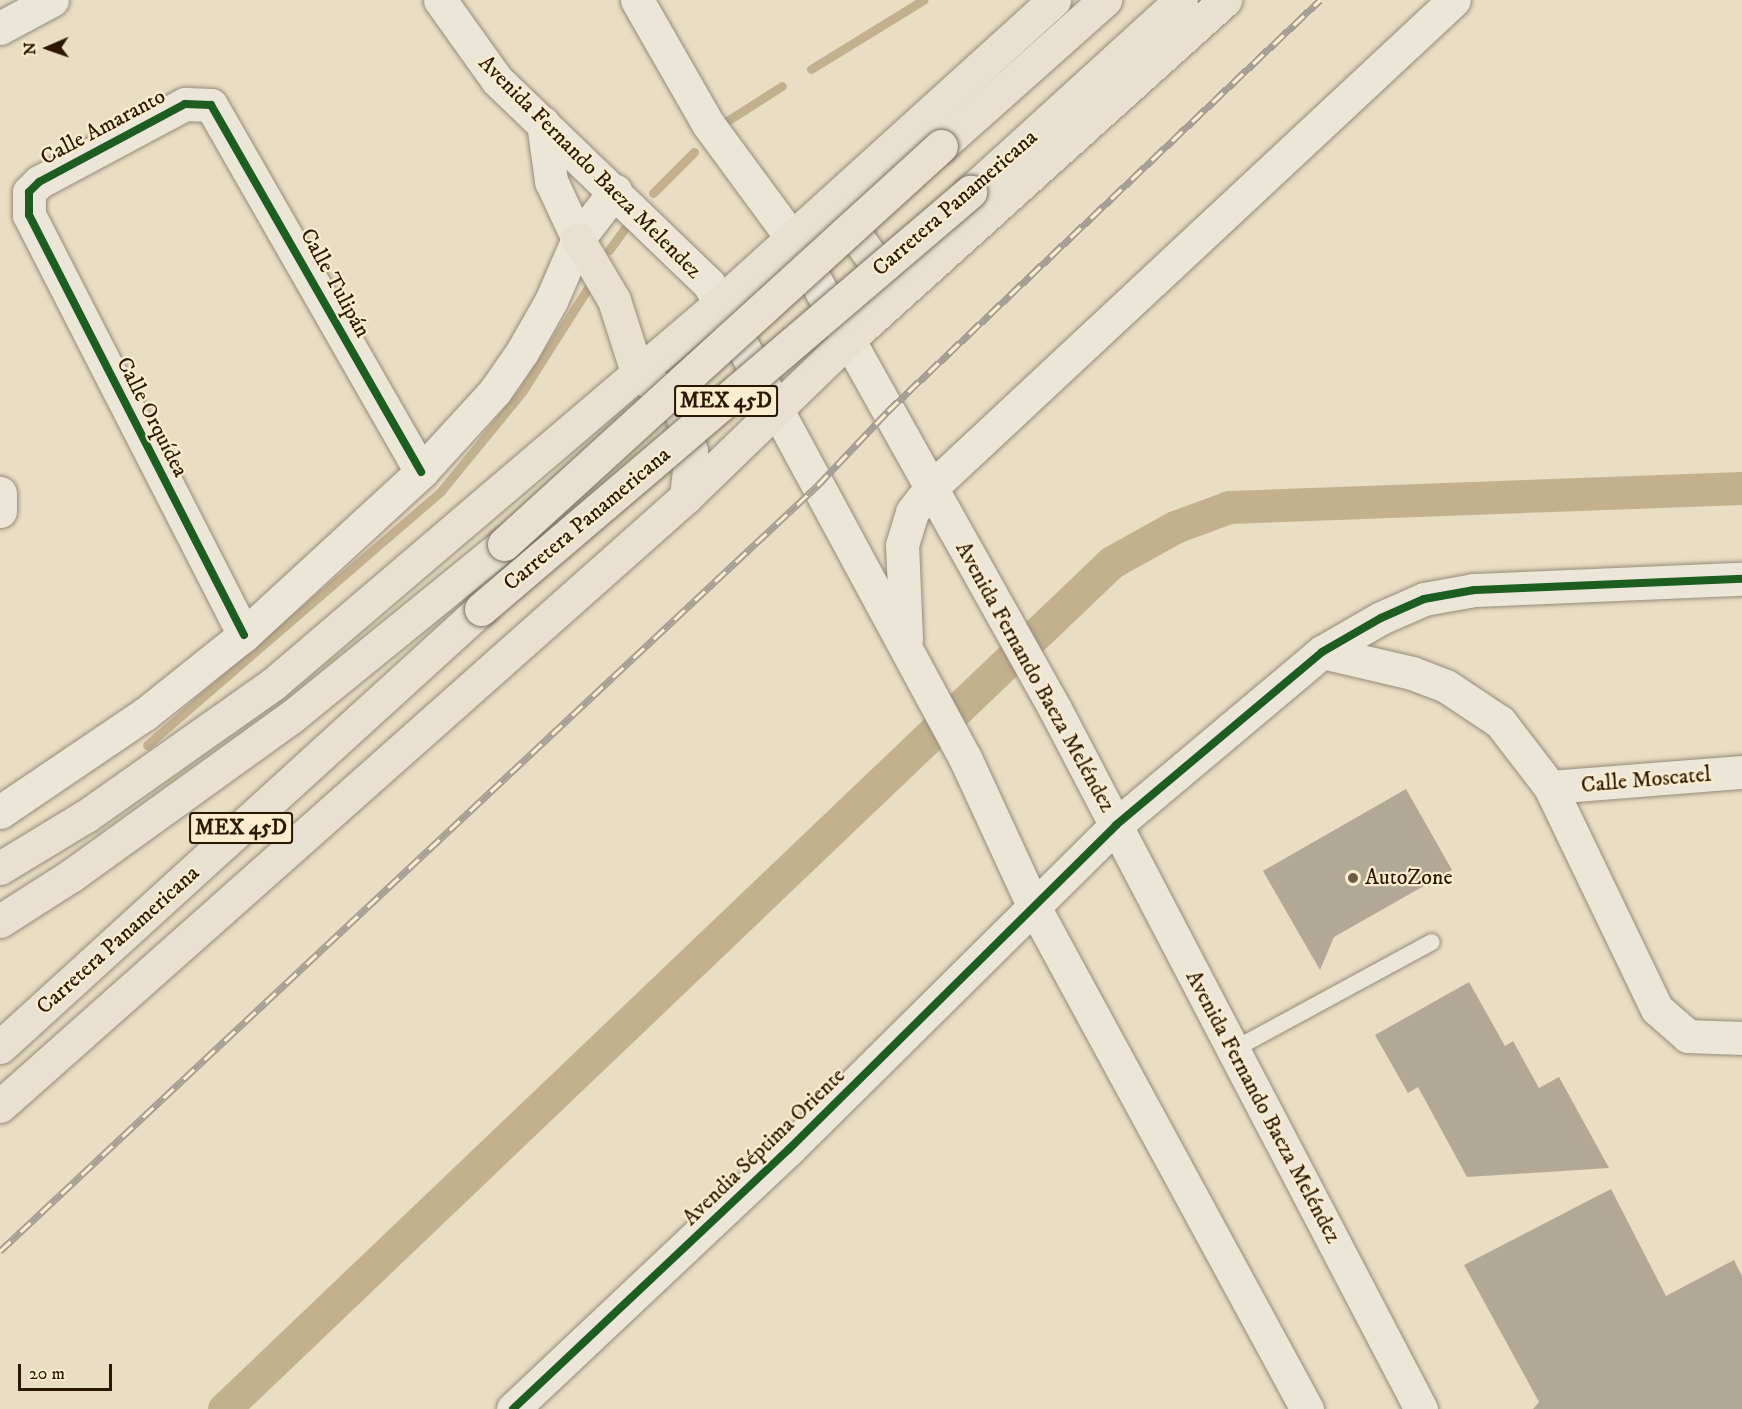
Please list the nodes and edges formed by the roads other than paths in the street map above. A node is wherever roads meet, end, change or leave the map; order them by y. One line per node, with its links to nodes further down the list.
1 (52, 0): 9 (street)
2 (440, 0): 11 (street, Avenida Fernando Baeza Melendez)
3 (637, 0): 15 (street)
4 (1054, 0): 12 (highway)
5 (1105, 0): 37 (highway, Carretera Panamericana / MEX 45D, bridge)
6 (1181, 0): 40 (highway, Carretera Panamericana / MEX 45D, bridge)
7 (1225, 0): 17 (highway)
8 (1454, 0): 23 (street)
9 (0, 28)
10 (218, 112): 14 (street, Calle Amaranto); 22 (street, Calle Tulipán)
11 (543, 123): 13 (street, Avenida Fernando Baeza Melendez); 16 (street)
12 (861, 174): 15 (highway); 17 (highway)
13 (615, 191): 16 (street); 18 (street, Avenida Fernando Baeza Melendez)
14 (29, 215): 28 (street, Calle Orquídea)
15 (791, 237): 18 (highway); 19 (street, Avenida Fernando Baeza Meléndez)
16 (578, 239): 20 (highway); 22 (street)
17 (926, 269): 19 (highway)
18 (720, 303): 20 (highway); 21 (street)
19 (848, 340): 21 (highway); 23 (street, Avenida Fernando Baeza Meléndez)
20 (638, 375): 25 (highway); 35 (highway)
21 (777, 409): 25 (highway); 30 (street)
22 (421, 472): 28 (street)
23 (931, 488): 30 (street); 34 (street, Avenida Fernando Baeza Meléndez)
24 (0, 493): 26 (street)
25 (686, 497): 42 (highway)
26 (0, 511)
27 (1742, 579): 29 (street, Avendia Séptima Oriente)
28 (244, 635): 33 (street)
29 (1322, 651): 32 (street); 34 (street, Avendia Séptima Oriente)
30 (913, 662): 36 (street)
31 (1742, 772): 32 (street, Calle Moscatel)
32 (1550, 787): 39 (street)
33 (0, 812)
34 (1116, 825): 36 (street, Avendia Séptima Oriente); 41 (street, Avenida Fernando Baeza Meléndez)
35 (0, 868)
36 (1034, 905): 43 (street, Avendia Séptima Oriente); 44 (street)
37 (0, 921)
38 (1432, 942): 41 (lane)
39 (1742, 1038)
40 (0, 1047)
41 (1233, 1050): 45 (street, Avenida Fernando Baeza Meléndez)
42 (0, 1106)
43 (513, 1409)
44 (1307, 1409)
45 (1421, 1409)

